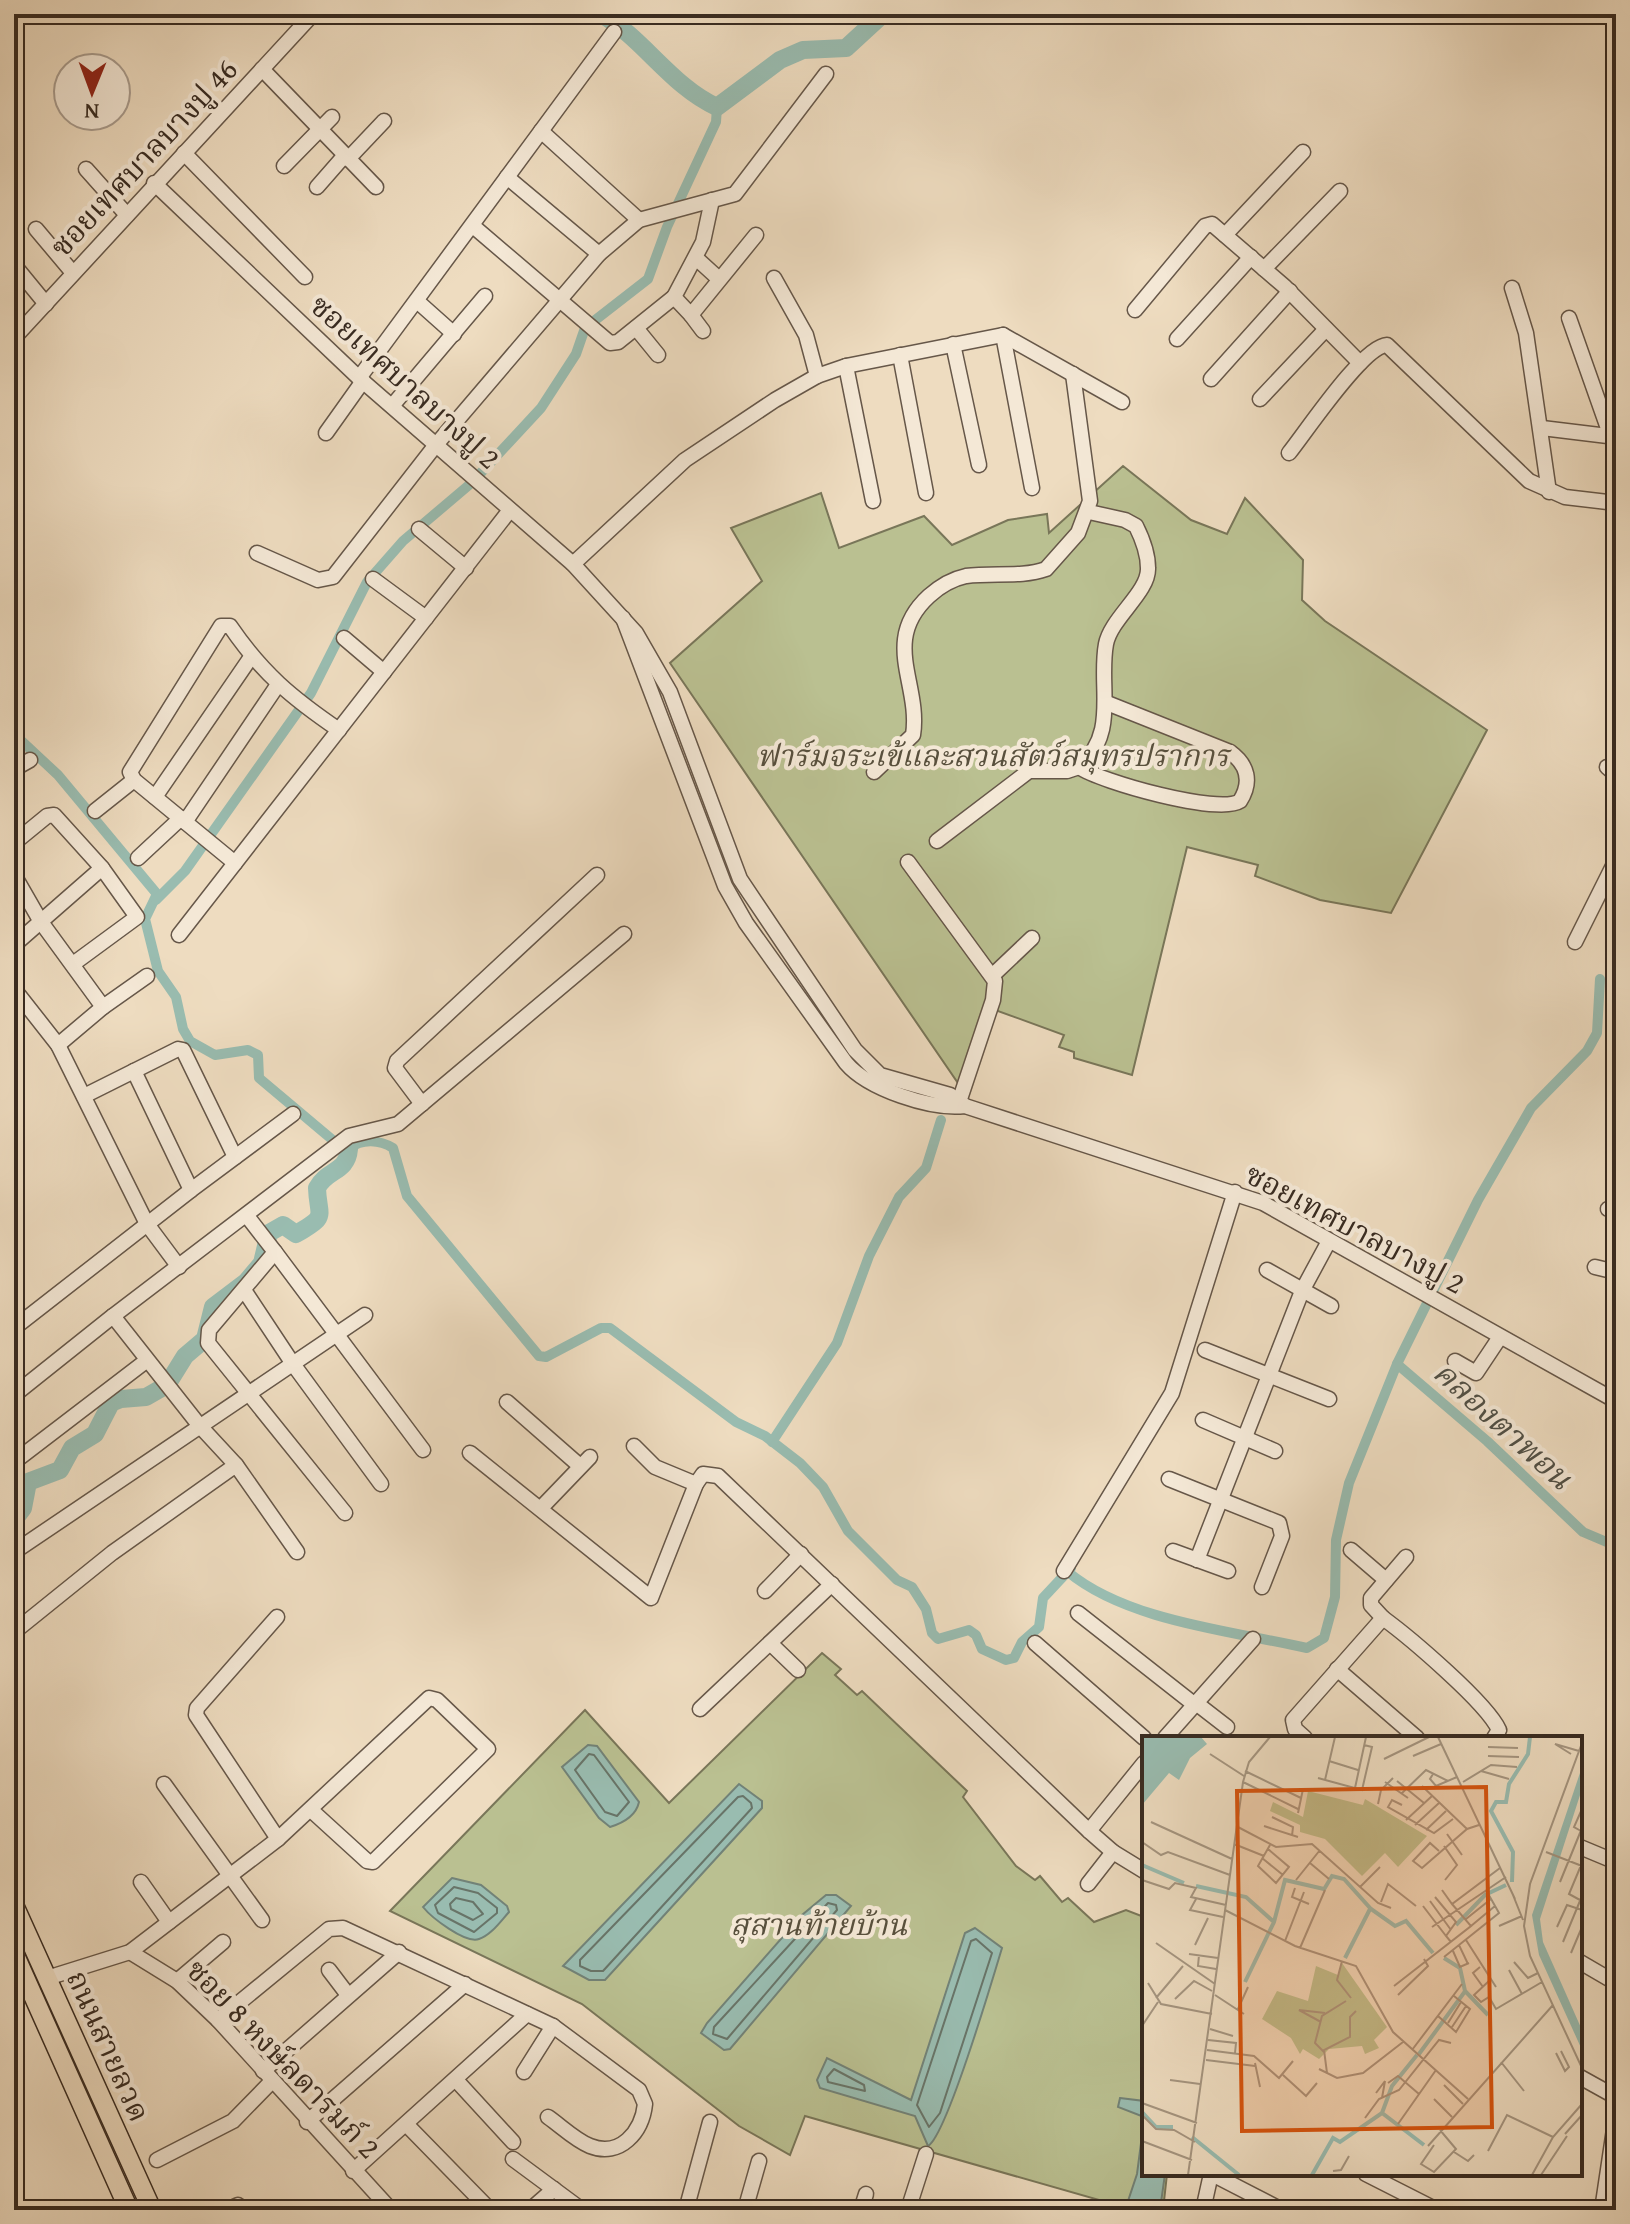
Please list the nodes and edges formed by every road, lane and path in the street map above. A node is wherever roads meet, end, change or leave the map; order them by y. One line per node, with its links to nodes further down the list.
1 (313, 14): 3 (street, ซอยเทศบาลบางปู 46)
2 (614, 32): 8 (street)
3 (262, 69): 7 (street); 10 (street, ซอยเทศบาลบางปู 46)
4 (826, 74): 19 (street)
5 (332, 117): 7 (street)
6 (384, 121): 11 (street)
7 (320, 129): 11 (street); 12 (street)
8 (541, 131): 14 (street); 21 (street)
9 (1303, 152): 25 (street)
10 (184, 153): 15 (street, ซอยเทศบาลบางปู 46); 32 (street)
11 (347, 157): 16 (street); 17 (street)
12 (284, 166)
13 (86, 169): 20 (street)
14 (507, 177): 22 (street); 26 (street)
15 (154, 183): 20 (street, ซอยเทศบาลบางปู 46); 59 (street, ซอยเทศบาลบางปู 2)
16 (317, 187)
17 (376, 187)
18 (1340, 191): 30 (street)
19 (712, 200): 21 (street); 28 (street)
20 (127, 215): 31 (street, ซอยเทศบาลบางปู 46)
21 (639, 220): 26 (street)
22 (473, 226): 39 (street); 40 (street)
23 (36, 229): 31 (street)
24 (756, 235): 34 (street)
25 (1225, 235): 27 (street); 42 (street)
26 (599, 254): 39 (street)
27 (1251, 257): 30 (street); 51 (street)
28 (696, 258): 34 (street); 38 (street)
29 (14, 265): 41 (street)
30 (1264, 269): 36 (street)
31 (73, 273): 41 (street, ซอยเทศบาลบางปู 46)
32 (305, 277)
33 (774, 278): 58 (street)
34 (719, 279): 43 (street)
35 (1512, 288): 64 (street)
36 (1290, 291): 46 (street); 60 (street)
37 (485, 296): 48 (street)
38 (674, 297): 43 (street); 45 (street)
39 (562, 300): 45 (street); 67 (street)
40 (417, 301): 48 (street); 59 (street)
41 (46, 304): 50 (street, ซอยเทศบาลบางปู 46)
42 (1135, 310)
43 (691, 315): 47 (street)
44 (1569, 318): 66 (street)
45 (636, 328): 53 (street)
46 (1326, 329): 55 (street); 61 (street)
47 (703, 331)
48 (454, 334): 63 (street)
49 (1003, 335): 52 (street); 57 (street); 70 (street)
50 (14, 338)
51 (1177, 339)
52 (953, 344): 54 (street); 69 (street)
53 (658, 355)
54 (900, 355): 56 (street); 72 (street)
55 (1360, 363): 68 (street); 71 (street)
56 (846, 366): 58 (street); 73 (street)
57 (1073, 374): 62 (street); 76 (street)
58 (817, 376): 79 (street)
59 (361, 379): 63 (street, ซอยเทศบาลบางปู 2); 65 (street)
60 (1211, 379)
61 (1260, 399)
62 (1122, 402)
63 (392, 406): 67 (street, ซอยเทศบาลบางปู 2)
64 (1542, 428): 66 (street); 71 (street)
65 (326, 433)
66 (1613, 437)
67 (435, 446): 75 (street, ซอยเทศบาลบางปู 2); 78 (street)
68 (1289, 453)
69 (979, 465)
70 (1032, 488)
71 (1549, 492): 74 (street)
72 (926, 493)
73 (873, 501)
74 (1616, 503)
75 (510, 510): 79 (street, ซอยเทศบาลบางปู 2); 80 (street)
76 (1089, 512): 87 (street); 92 (street)
77 (419, 529): 80 (street)
78 (257, 553)
79 (573, 564): 120 (street, ซอยเทศบาลบางปู 2)
80 (466, 568): 82 (street)
81 (373, 579): 82 (street)
82 (426, 618): 85 (street)
83 (344, 638): 85 (street)
84 (251, 657): 86 (street); 93 (street); 94 (street)
85 (384, 672): 88 (street)
86 (277, 686): 88 (street); 96 (street)
87 (1107, 703): 90 (street); 90 (street)
88 (339, 730): 102 (street)
89 (30, 760): 91 (street)
90 (1079, 767): 97 (street)
91 (14, 769)
92 (874, 772)
93 (134, 780): 94 (street); 95 (street)
94 (155, 797): 96 (street)
95 (95, 811)
96 (183, 820): 99 (street); 102 (street)
97 (937, 841)
98 (14, 843): 103 (street)
99 (138, 858)
100 (1616, 860): 110 (street)
101 (908, 862): 113 (street)
102 (235, 863): 108 (street)
103 (102, 868): 106 (street); 112 (street)
104 (14, 875): 106 (street)
105 (597, 875): 121 (street)
106 (41, 922): 111 (street); 112 (street)
107 (624, 934): 121 (street)
108 (179, 935)
109 (1032, 938): 113 (street)
110 (1575, 942)
111 (14, 945)
112 (73, 964): 116 (street)
113 (993, 975): 120 (street)
114 (147, 976): 116 (street)
115 (14, 989): 117 (street)
116 (103, 1007): 117 (street)
117 (58, 1045): 119 (street)
118 (134, 1071): 119 (street); 123 (street); 124 (street)
119 (84, 1096): 127 (street)
120 (962, 1103): 125 (street, ซอยเทศบาลบางปู 2)
121 (422, 1104): 126 (street)
122 (293, 1114): 123 (street)
123 (235, 1157): 124 (street)
124 (191, 1190): 127 (street)
125 (1235, 1192): 128 (street, ซอยเทศบาลบางปู 2); 174 (street)
126 (247, 1216): 129 (street); 130 (street)
127 (147, 1224): 130 (street); 139 (street)
128 (1329, 1241): 135 (street); 141 (street, ซอยเทศบาลบางปู 2)
129 (275, 1252): 134 (street); 140 (street)
130 (179, 1267): 138 (street)
131 (1595, 1267): 133 (street)
132 (1267, 1270): 135 (street)
133 (1616, 1272)
134 (244, 1290): 145 (street); 147 (street)
135 (1302, 1291): 136 (street); 146 (street)
136 (1331, 1306)
137 (365, 1315): 140 (street)
138 (113, 1316): 143 (street); 148 (street)
139 (14, 1328)
140 (338, 1334): 145 (street); 156 (street)
141 (1500, 1337): 144 (street); 150 (street, ซอยเทศบาลบางปู 2)
142 (1205, 1350): 146 (street)
143 (146, 1361): 153 (street); 159 (street)
144 (1455, 1361)
145 (293, 1364): 147 (street); 162 (street)
146 (1271, 1377): 149 (street); 154 (street)
147 (246, 1393): 153 (street); 166 (street)
148 (14, 1395)
149 (1329, 1399)
150 (1616, 1401)
151 (507, 1402): 165 (street)
152 (1203, 1420): 154 (street)
153 (199, 1425): 160 (street); 169 (street)
154 (1247, 1438): 157 (street); 164 (street)
155 (634, 1446): 163 (street)
156 (423, 1450)
157 (1275, 1451)
158 (470, 1453): 165 (street)
159 (14, 1462)
160 (236, 1465): 170 (street); 183 (street)
161 (1169, 1479): 164 (street)
162 (381, 1484)
163 (696, 1484): 165 (street); 171 (street)
164 (1221, 1500): 173 (street); 178 (street)
165 (541, 1508)
166 (345, 1513)
167 (1351, 1550): 176 (street)
168 (1173, 1551): 173 (street)
169 (14, 1552)
170 (297, 1552)
171 (801, 1554): 177 (street); 179 (street)
172 (1406, 1557): 176 (street)
173 (1197, 1560): 175 (street)
174 (1064, 1571)
175 (1228, 1571)
176 (1386, 1580): 182 (street)
177 (832, 1584): 185 (street); 200 (street)
178 (1262, 1587)
179 (765, 1591)
180 (1078, 1613): 189 (street)
181 (277, 1617): 201 (street)
182 (1383, 1618): 187 (street); 196 (street)
183 (14, 1632)
184 (1253, 1639): 189 (street)
185 (770, 1643): 188 (street); 190 (street)
186 (1035, 1643): 192 (street)
187 (1337, 1669): 194 (street); 195 (street)
188 (798, 1670)
189 (1196, 1704): 191 (street); 193 (street)
190 (700, 1709)
191 (1227, 1727)
192 (1142, 1736)
193 (1167, 1736)
194 (1303, 1736)
195 (1415, 1736)
196 (1495, 1736)
197 (1142, 1765): 200 (street)
198 (164, 1784): 206 (street)
199 (311, 1810): 199 (street); 201 (street)
200 (1089, 1831): 203 (street)
201 (278, 1839): 206 (street)
202 (1582, 1848): 204 (street)
203 (1113, 1852): 205 (street); 208 (street)
204 (1616, 1862)
205 (1142, 1870)
206 (230, 1877): 210 (street); 211 (street)
207 (141, 1882): 211 (street)
208 (1088, 1884)
209 (14, 1905): 221 (main road, ถนนสายลวด)
210 (262, 1920)
211 (169, 1922): 213 (street)
212 (223, 1942): 218 (street)
213 (130, 1952): 218 (street, ซอย 8 หงษ์ลดารมภ์ 2); 221 (street)
214 (399, 1952): 220 (street); 222 (street); 224 (street)
215 (15, 1956): 221 (main road, ถนนสายลวด)
216 (1582, 1963): 219 (street)
217 (329, 1970): 222 (street)
218 (177, 1981): 224 (street, ซอย 8 หงษ์ลดารมภ์ 2)
219 (1616, 1983)
220 (465, 1984): 223 (street); 233 (street)
221 (30, 1985): 236 (main road, ถนนสายลวด); 237 (main road, ถนนสายลวด)
222 (348, 1995): 227 (street)
223 (527, 2014): 225 (street); 229 (street)
224 (218, 2020): 227 (street, ซอย 8 หงษ์ลดารมภ์ 2)
225 (553, 2026): 226 (street); 232 (street)
226 (524, 2072)
227 (267, 2076): 233 (street, ซอย 8 หงษ์ลดารมภ์ 2); 241 (street)
228 (1582, 2078): 230 (street)
229 (456, 2080): 235 (street); 238 (street)
230 (1616, 2097)
231 (1616, 2116): 262 (street)
232 (548, 2117)
233 (307, 2122): 243 (street, ซอย 8 หงษ์ลดารมภ์ 2)
234 (710, 2122): 255 (street)
235 (406, 2124): 243 (street); 252 (street)
236 (115, 2130): 237 (main road); 250 (main road, ถนนสายลวด)
237 (97, 2137): 249 (main road, ถนนสายลวด)
238 (513, 2142)
239 (926, 2154): 258 (street)
240 (513, 2159): 247 (street)
241 (157, 2160)
242 (759, 2161): 256 (street)
243 (353, 2171): 251 (street, ซอย 8 หงษ์ลดารมภ์ 2)
244 (1212, 2176): 259 (street)
245 (1216, 2176): 260 (street)
246 (1370, 2176): 261 (street)
247 (554, 2189): 253 (street); 254 (street)
248 (866, 2194): 257 (street)
249 (129, 2210)
250 (152, 2210)
251 (391, 2210)
252 (490, 2210)
253 (530, 2210)
254 (582, 2210)
255 (686, 2210)
256 (745, 2210)
257 (861, 2210)
258 (908, 2210)
259 (1203, 2210)
260 (1282, 2210)
261 (1437, 2210)
262 (1602, 2210)

